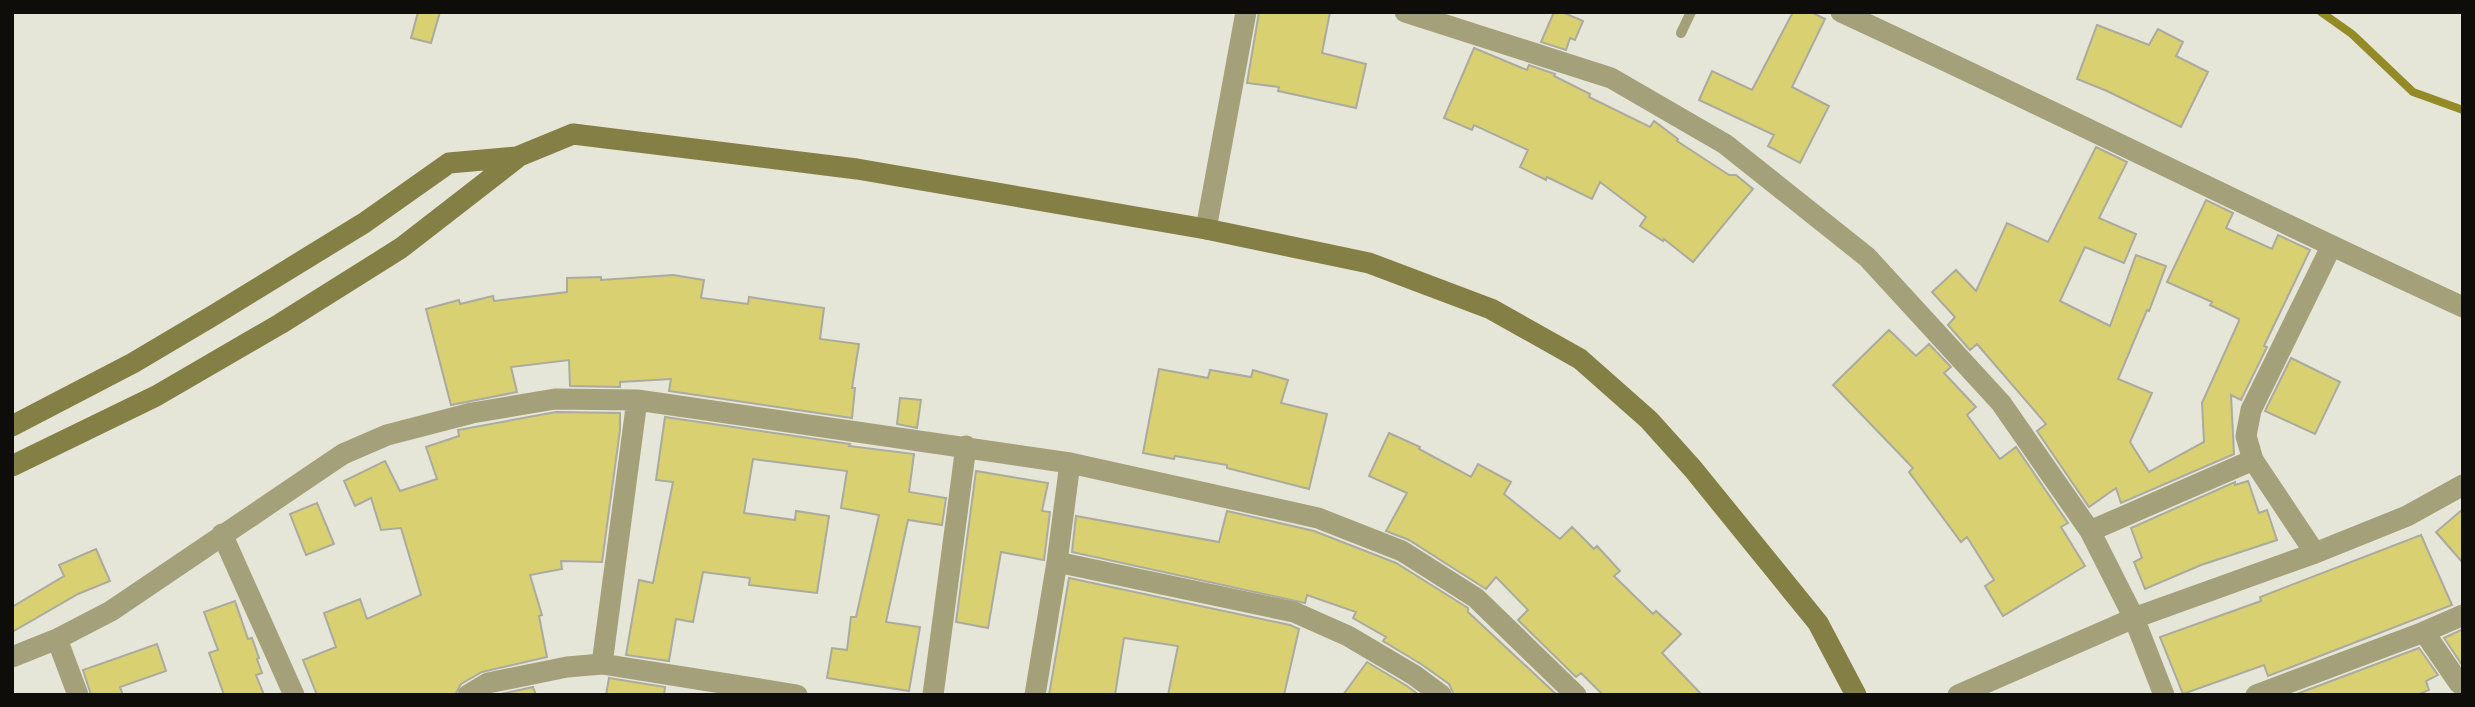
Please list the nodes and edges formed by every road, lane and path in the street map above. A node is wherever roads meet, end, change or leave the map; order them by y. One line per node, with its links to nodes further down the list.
1 (1246, 12): 7 (street)
2 (1405, 12): 17 (street)
3 (1691, 12): 5 (lane)
4 (1841, 12): 8 (street)
5 (1681, 33)
6 (517, 158): 7 (street); 11 (street); 15 (street)
7 (1206, 229): 36 (street)
8 (2331, 247): 9 (street); 13 (street)
9 (2463, 307)
10 (637, 400): 12 (street); 18 (street); 26 (street)
11 (12, 426)
12 (966, 446): 14 (street); 32 (street)
13 (2253, 460): 17 (street); 19 (street)
14 (1070, 463): 20 (street); 35 (street)
15 (12, 466)
16 (2463, 485): 19 (street)
17 (2090, 531): 22 (street)
18 (222, 534): 24 (street); 29 (street)
19 (2315, 553): 22 (street)
20 (1057, 562): 33 (street); 34 (street)
21 (2463, 615): 23 (street)
22 (2134, 618): 37 (street); 38 (street)
23 (2424, 632): 27 (street); 39 (street)
24 (57, 639): 25 (street); 28 (street)
25 (12, 657)
26 (602, 664): 30 (street); 31 (street)
27 (2463, 685)
28 (78, 695)
29 (294, 695)
30 (468, 695)
31 (797, 695)
32 (933, 695)
33 (1035, 695)
34 (1441, 695)
35 (1576, 695)
36 (1856, 695)
37 (1958, 695)
38 (2164, 695)
39 (2256, 695)

